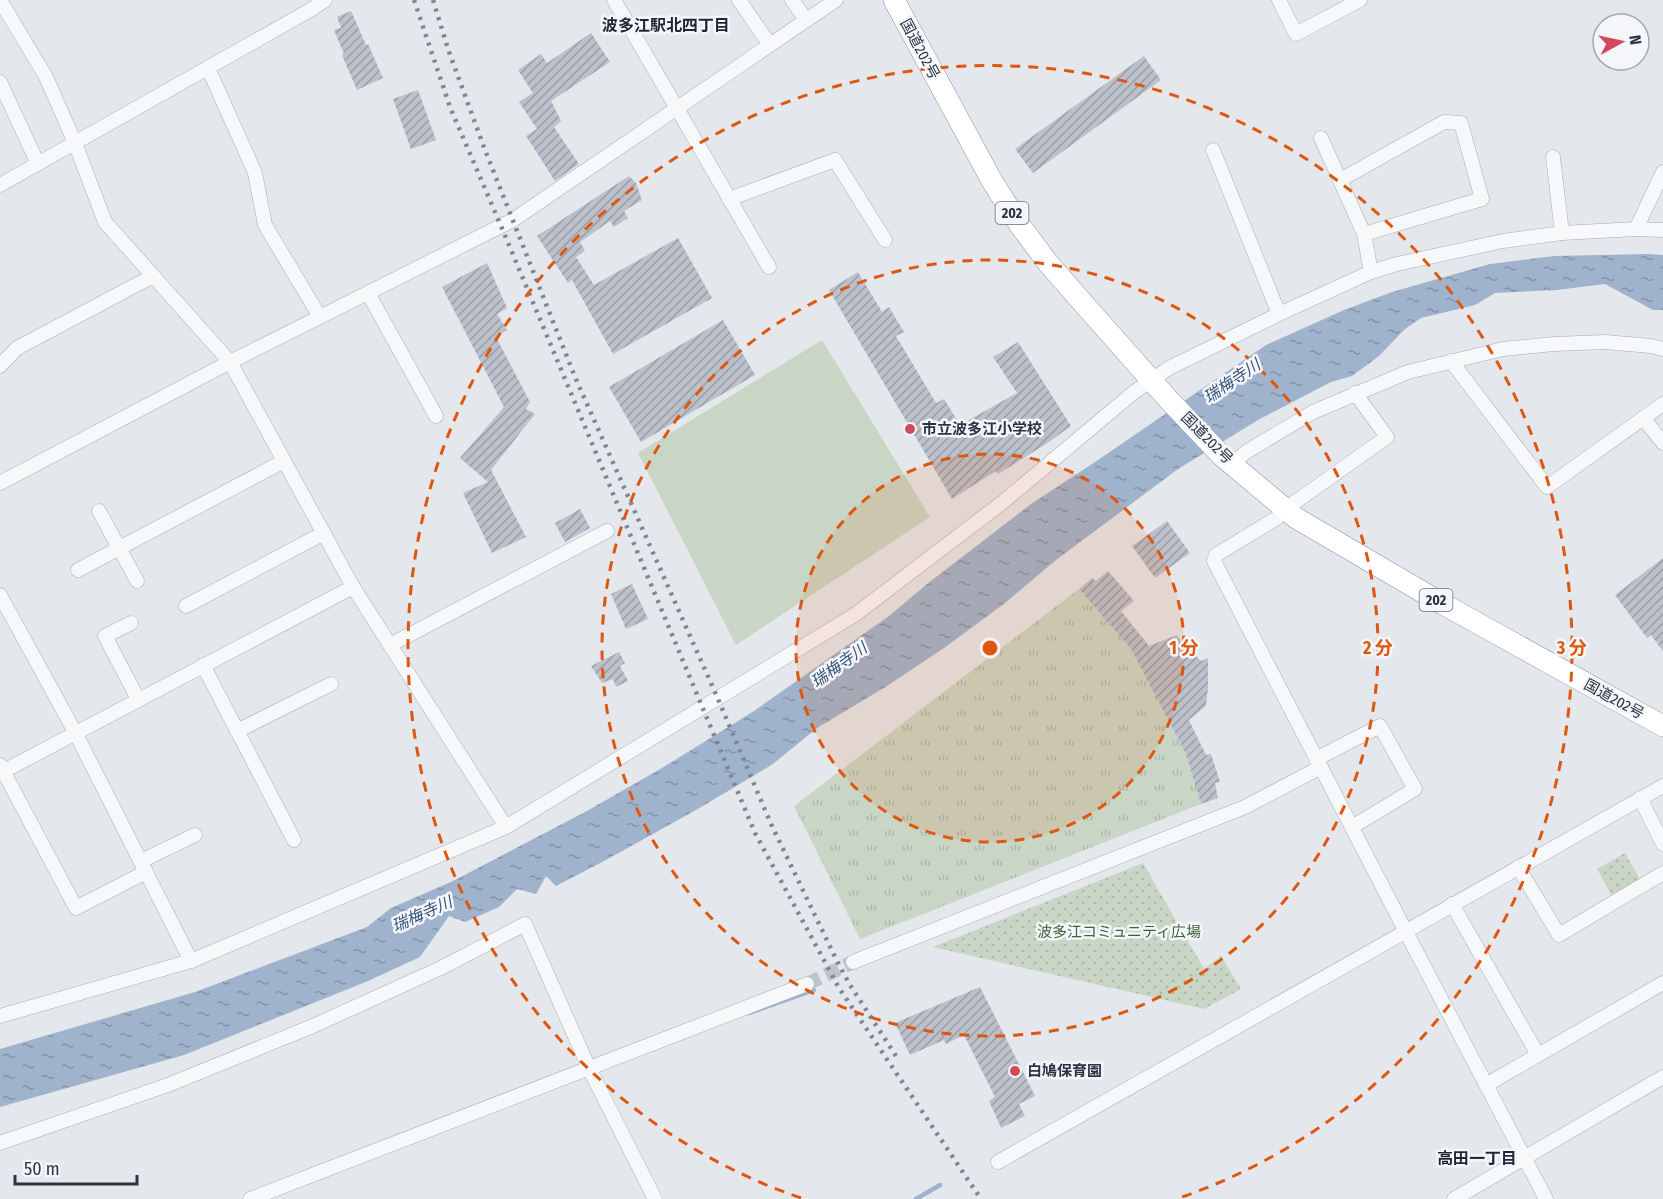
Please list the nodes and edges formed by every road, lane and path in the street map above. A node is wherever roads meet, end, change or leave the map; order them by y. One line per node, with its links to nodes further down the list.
1 (0, 0): 17 (street)
2 (325, 0): 10 (street)
3 (614, 0): 15 (street)
4 (738, 0): 12 (street)
5 (792, 0): 11 (street)
6 (836, 0): 11 (street)
7 (894, 0): 40 (highway, 国道202号 / 202)
8 (1279, 0): 9 (street)
9 (1360, 0)
10 (310, 4): 13 (street)
11 (806, 20): 12 (street)
12 (770, 45): 15 (street)
13 (208, 68): 17 (street); 35 (street)
14 (0, 82): 20 (street)
15 (677, 109): 24 (street); 33 (street)
16 (1321, 138): 22 (street)
17 (75, 143): 20 (street); 32 (street)
18 (1213, 150): 34 (street)
19 (1553, 157): 27 (street)
20 (38, 164): 23 (street)
21 (1663, 172): 25 (street)
22 (1340, 180): 28 (street); 28 (street)
23 (0, 185)
24 (729, 199): 29 (street); 30 (street)
25 (1636, 229): 26 (street); 27 (street)
26 (1663, 230)
27 (1562, 233): 31 (street)
28 (1364, 234): 31 (street)
29 (885, 240)
30 (769, 267)
31 (1371, 272): 34 (street)
32 (153, 276): 38 (street); 39 (street)
33 (368, 293): 35 (street); 43 (street)
34 (1279, 314): 40 (street)
35 (320, 317): 38 (street)
36 (1663, 349): 37 (street)
37 (1451, 361): 41 (street); 44 (street)
38 (230, 362): 47 (street); 48 (street)
39 (0, 366)
40 (1153, 380): 46 (highway, 国道202号 / 202); 71 (street)
41 (1355, 393): 46 (street); 49 (street)
42 (1663, 404): 44 (street)
43 (436, 417)
44 (1643, 418): 45 (street)
45 (1663, 443)
46 (1227, 460): 49 (highway, 国道202号 / 202)
47 (284, 461): 52 (street); 53 (street)
48 (0, 483)
49 (1284, 510): 64 (highway, 国道202号 / 202); 67 (street)
50 (99, 511): 53 (street)
51 (607, 531): 60 (street)
52 (324, 533): 56 (street); 58 (street)
53 (119, 549): 54 (street); 55 (street)
54 (78, 570)
55 (137, 581)
56 (353, 587): 60 (street); 61 (street)
57 (0, 595): 66 (street)
58 (186, 606)
59 (131, 623): 63 (street)
60 (390, 645): 71 (street)
61 (203, 665): 63 (street); 65 (street)
62 (331, 684): 65 (street)
63 (138, 699): 66 (street)
64 (1663, 726)
65 (237, 731): 74 (street)
66 (75, 732): 68 (street); 76 (street)
67 (1319, 763): 72 (street); 72 (street); 82 (street)
68 (1, 770): 76 (street)
69 (1663, 786): 70 (street)
70 (1640, 798): 75 (street); 77 (street)
71 (506, 827): 81 (street)
72 (1352, 827): 80 (street)
73 (195, 835): 76 (street)
74 (294, 840)
75 (1663, 844)
76 (143, 867): 81 (street)
77 (1518, 867): 78 (street); 79 (street)
78 (1663, 873)
79 (1452, 904): 80 (street); 86 (street)
80 (1405, 930): 89 (street); 92 (street)
81 (191, 961): 85 (street)
82 (853, 962)
83 (1663, 983): 86 (street)
84 (807, 984): 87 (street)
85 (0, 1016)
86 (1538, 1055): 89 (street)
87 (589, 1068): 90 (street); 93 (street); 94 (street)
88 (1663, 1077): 91 (street)
89 (1486, 1085): 91 (street)
90 (0, 1143)
91 (1524, 1158): 95 (street); 96 (street)
92 (998, 1162)
93 (250, 1199)
94 (655, 1199)
95 (1454, 1199)
96 (1546, 1199)

